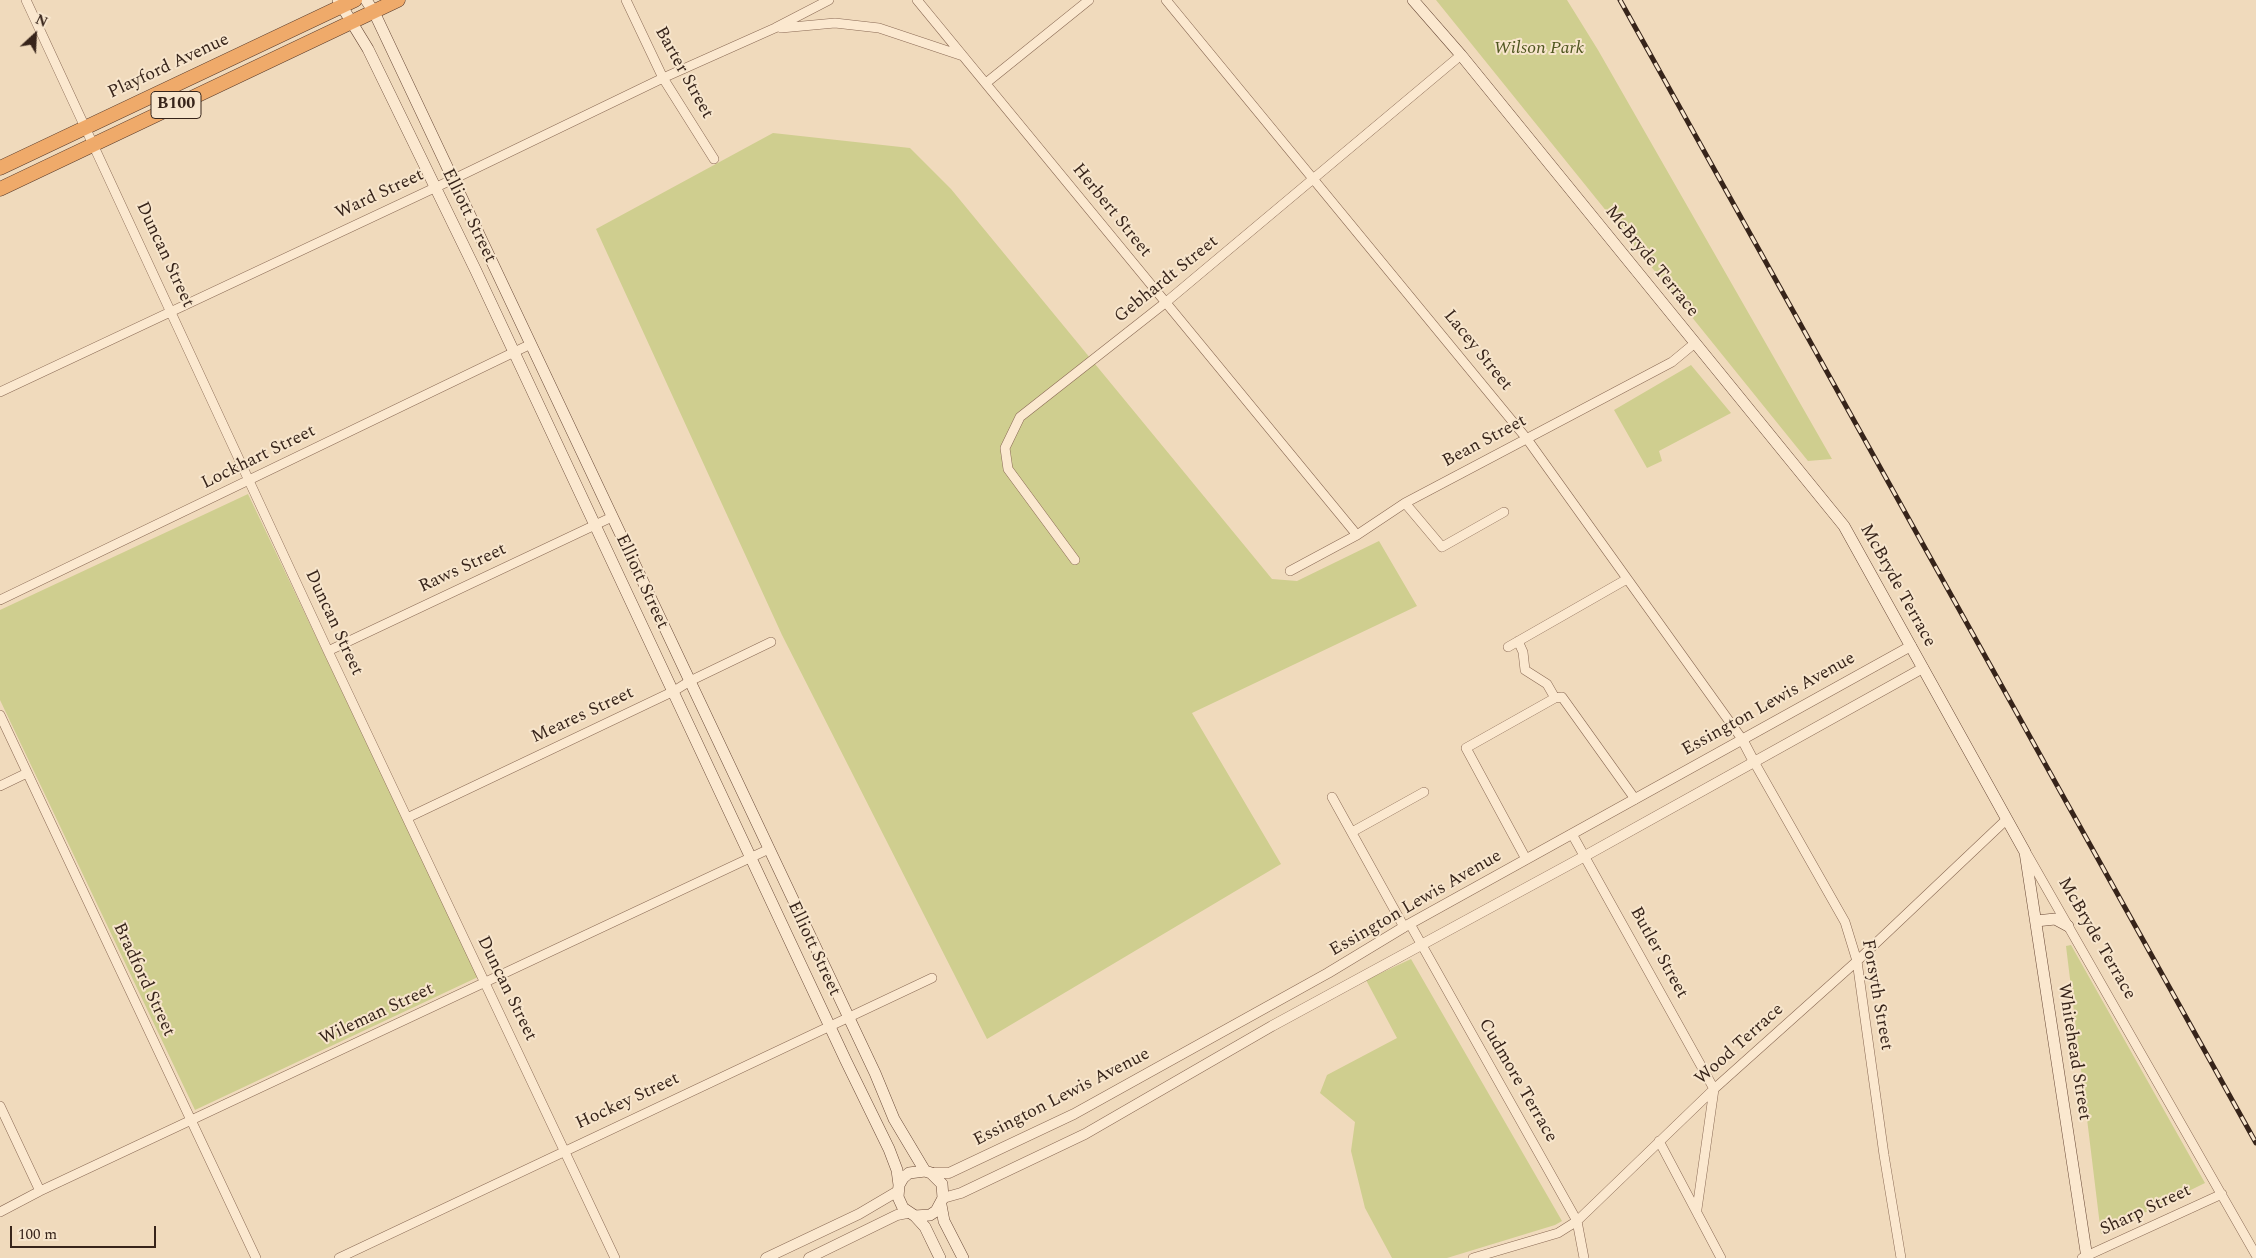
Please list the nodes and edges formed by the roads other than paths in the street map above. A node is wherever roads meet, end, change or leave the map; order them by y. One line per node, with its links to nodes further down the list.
1 (26, 0): 19 (street, Duncan Street)
2 (398, 0): 10 (highway, Playford Avenue / B100)
3 (626, 0): 16 (street, Barter Street)
4 (829, 0): 12 (street, Ward Street)
5 (917, 0): 14 (street, Herbert Street)
6 (1089, 0): 18 (street)
7 (1166, 0): 23 (street, Lacey Street)
8 (1413, 0): 13 (main road, McBryde Terrace)
9 (345, 2): 11 (main road, Elliott Street); 15 (highway, Playford Avenue / B100)
10 (370, 6): 11 (highway, Playford Avenue / B100); 24 (main road, Elliott Street)
11 (352, 22): 17 (highway, Playford Avenue / B100); 25 (main road, Elliott Street)
12 (775, 28): 14 (street, Ward Street); 16 (street, Ward Street)
13 (1460, 55): 23 (street, Gebhardt Street); 29 (main road, McBryde Terrace)
14 (963, 56): 18 (street, Herbert Street)
15 (216, 66): 17 (highway); 19 (highway, Playford Avenue / B100)
16 (663, 78): 21 (street, Barter Street); 24 (street, Ward Street)
17 (223, 83): 20 (highway, Playford Avenue / B100)
18 (986, 84): 27 (street, Herbert Street)
19 (86, 127): 20 (street, Duncan Street); 22 (highway, Playford Avenue / B100)
20 (94, 144): 26 (highway, Playford Avenue / B100); 28 (street, Duncan Street)
21 (714, 159)
22 (0, 168)
23 (1314, 178): 27 (street, Gebhardt Street); 33 (street, Lacey Street)
24 (453, 179): 25 (street, Ward Street); 30 (main road, Elliott Street)
25 (435, 187): 28 (street, Ward Street); 31 (main road, Elliott Street)
26 (0, 190)
27 (1165, 303): 39 (street, Herbert Street); 40 (street, Gebhardt Street)
28 (172, 311): 32 (street, Ward Street); 34 (street, Duncan Street)
29 (1695, 343): 33 (street, Bean Street); 46 (main road, McBryde Terrace)
30 (531, 344): 31 (street, Lockhart Street); 37 (main road, Elliott Street)
31 (514, 354): 34 (street, Lockhart Street); 38 (main road, Elliott Street)
32 (0, 392)
33 (1527, 438): 35 (street, Bean Street); 42 (street, Lacey Street)
34 (249, 480): 43 (street, Lockhart Street); 48 (street, Duncan Street)
35 (1405, 503): 36 (street); 39 (street, Bean Street)
36 (1504, 512)
37 (612, 517): 38 (street, Raws Street); 50 (main road, Elliott Street)
38 (594, 525): 48 (street, Raws Street); 51 (main road, Elliott Street)
39 (1357, 535): 41 (street, Bean Street)
40 (1075, 560)
41 (1290, 571)
42 (1627, 579): 44 (street); 54 (street, Lacey Street)
43 (0, 600)
44 (1518, 641): 47 (street); 52 (street)
45 (771, 642): 50 (street, Meares Street)
46 (1910, 646): 49 (main road, McBryde Terrace); 54 (street, Essington Lewis Avenue)
47 (1508, 647)
48 (328, 651): 61 (street, Duncan Street)
49 (1923, 668): 55 (street, Essington Lewis Avenue); 62 (main road, McBryde Terrace)
50 (690, 681): 51 (street, Meares Street); 65 (main road, Elliott Street)
51 (673, 692): 61 (street, Meares Street); 68 (main road, Elliott Street)
52 (1555, 698): 60 (street); 69 (street)
53 (0, 715): 56 (street, Bradford Street)
54 (1742, 738): 55 (street); 60 (street, Essington Lewis Avenue)
55 (1754, 760): 67 (street, Essington Lewis Avenue); 74 (street, Forsyth Street)
56 (27, 773): 57 (street); 81 (street, Bradford Street)
57 (0, 786)
58 (1424, 792): 63 (street)
59 (1332, 798): 63 (street, Cudmore Terrace)
60 (1635, 799): 64 (street, Essington Lewis Avenue)
61 (407, 818): 76 (street, Duncan Street)
62 (2007, 820): 66 (main road, McBryde Terrace); 74 (street, Wood Terrace)
63 (1352, 832): 71 (street, Cudmore Terrace)
64 (1572, 834): 67 (street, Butler Street); 69 (street, Essington Lewis Avenue)
65 (769, 849): 68 (street, Wileman Street); 77 (main road, Elliott Street)
66 (2025, 852): 70 (main road, Whitehead Street); 72 (street, McBryde Terrace)
67 (1585, 856): 73 (street, Essington Lewis Avenue); 79 (street, Butler Street)
68 (751, 857): 76 (street, Wileman Street); 78 (main road, Elliott Street)
69 (1526, 859): 71 (street, Essington Lewis Avenue)
70 (2036, 921): 72 (main road); 94 (main road, Whitehead Street)
71 (1407, 925): 73 (street, Cudmore Terrace); 84 (street, Essington Lewis Avenue)
72 (2068, 926): 87 (street, McBryde Terrace)
73 (1421, 944): 88 (street, Essington Lewis Avenue); 92 (street, Cudmore Terrace)
74 (1857, 962): 79 (street, Wood Terrace); 105 (street, Forsyth Street)
75 (932, 978): 77 (street, Hockey Street)
76 (484, 983): 81 (street, Wileman Street); 83 (street, Duncan Street)
77 (848, 1016): 78 (street, Hockey Street); 84 (main road, Elliott Street)
78 (829, 1026): 83 (street, Hockey Street); 85 (main road, Elliott Street)
79 (1714, 1089): 82 (street, Wood Terrace); 89 (street)
80 (0, 1106): 86 (street)
81 (191, 1120): 86 (street, Wileman Street); 95 (street, Bradford Street)
82 (1660, 1141): 89 (street); 92 (street, Wood Terrace)
83 (564, 1150): 96 (street, Hockey Street); 97 (street, Duncan Street)
84 (928, 1172): 85 (main road); 88 (main road)
85 (898, 1188): 91 (main road); 98 (street)
86 (40, 1190): 90 (street, Wileman Street)
87 (2222, 1194): 93 (street, McBryde Terrace); 94 (street, Sharp Street)
88 (942, 1202): 91 (main road); 101 (main road)
89 (1697, 1209): 104 (street)
90 (0, 1212)
91 (911, 1214): 99 (street); 100 (main road)
92 (1577, 1220): 102 (street, Wood Terrace); 103 (street, Cudmore Terrace)
93 (2256, 1255)
94 (2085, 1257)
95 (256, 1258)
96 (340, 1258)
97 (615, 1258)
98 (766, 1258)
99 (809, 1258)
100 (940, 1258)
101 (963, 1258)
102 (1473, 1258)
103 (1584, 1258)
104 (1721, 1258)
105 (1902, 1258)

